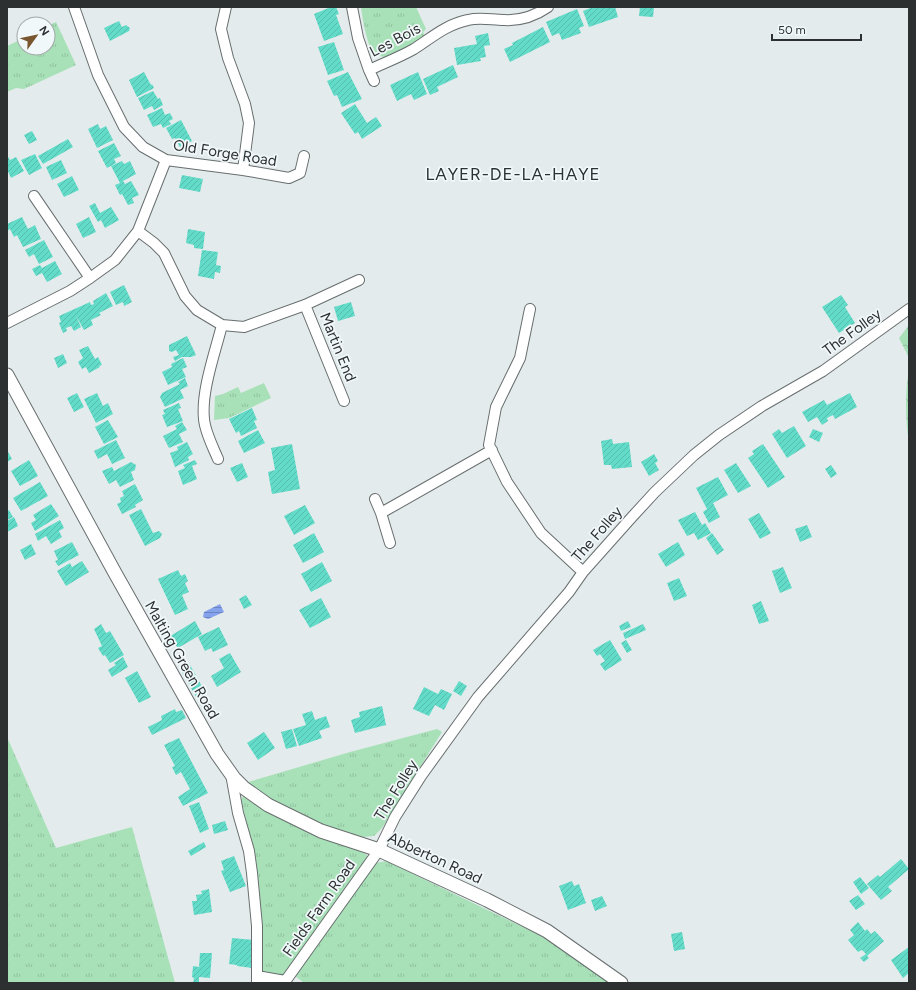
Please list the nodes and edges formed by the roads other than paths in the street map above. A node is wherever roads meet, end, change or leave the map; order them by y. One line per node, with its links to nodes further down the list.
1 (74, 7): 8 (street, Old Forge Road)
2 (226, 7): 9 (street)
3 (352, 7): 5 (street, Les Bois)
4 (548, 7): 5 (street, Les Bois)
5 (369, 70): 6 (street, Les Bois)
6 (374, 81)
7 (304, 156): 9 (street, Old Forge Road)
8 (166, 160): 9 (street, Old Forge Road); 11 (street)
9 (243, 170)
10 (34, 196): 12 (street)
11 (138, 231): 12 (street); 18 (street)
12 (90, 278): 17 (street)
13 (359, 280): 14 (street)
14 (305, 305): 18 (street); 20 (street, Martin End)
15 (909, 309): 26 (street, The Folley)
16 (530, 310): 21 (street)
17 (7, 323)
18 (222, 325): 22 (street)
19 (7, 375): 27 (street, Malting Green Road)
20 (344, 401)
21 (492, 450): 24 (street); 26 (street)
22 (218, 460)
23 (375, 499): 24 (street)
24 (381, 513): 25 (street)
25 (390, 543)
26 (583, 572): 28 (street, The Folley)
27 (231, 774): 28 (street, Abberton Road); 29 (street, Malting Green Road)
28 (379, 850): 30 (street, Fields Farm Road); 31 (street, Abberton Road)
29 (257, 980): 30 (street)
30 (285, 982)
31 (621, 983)

